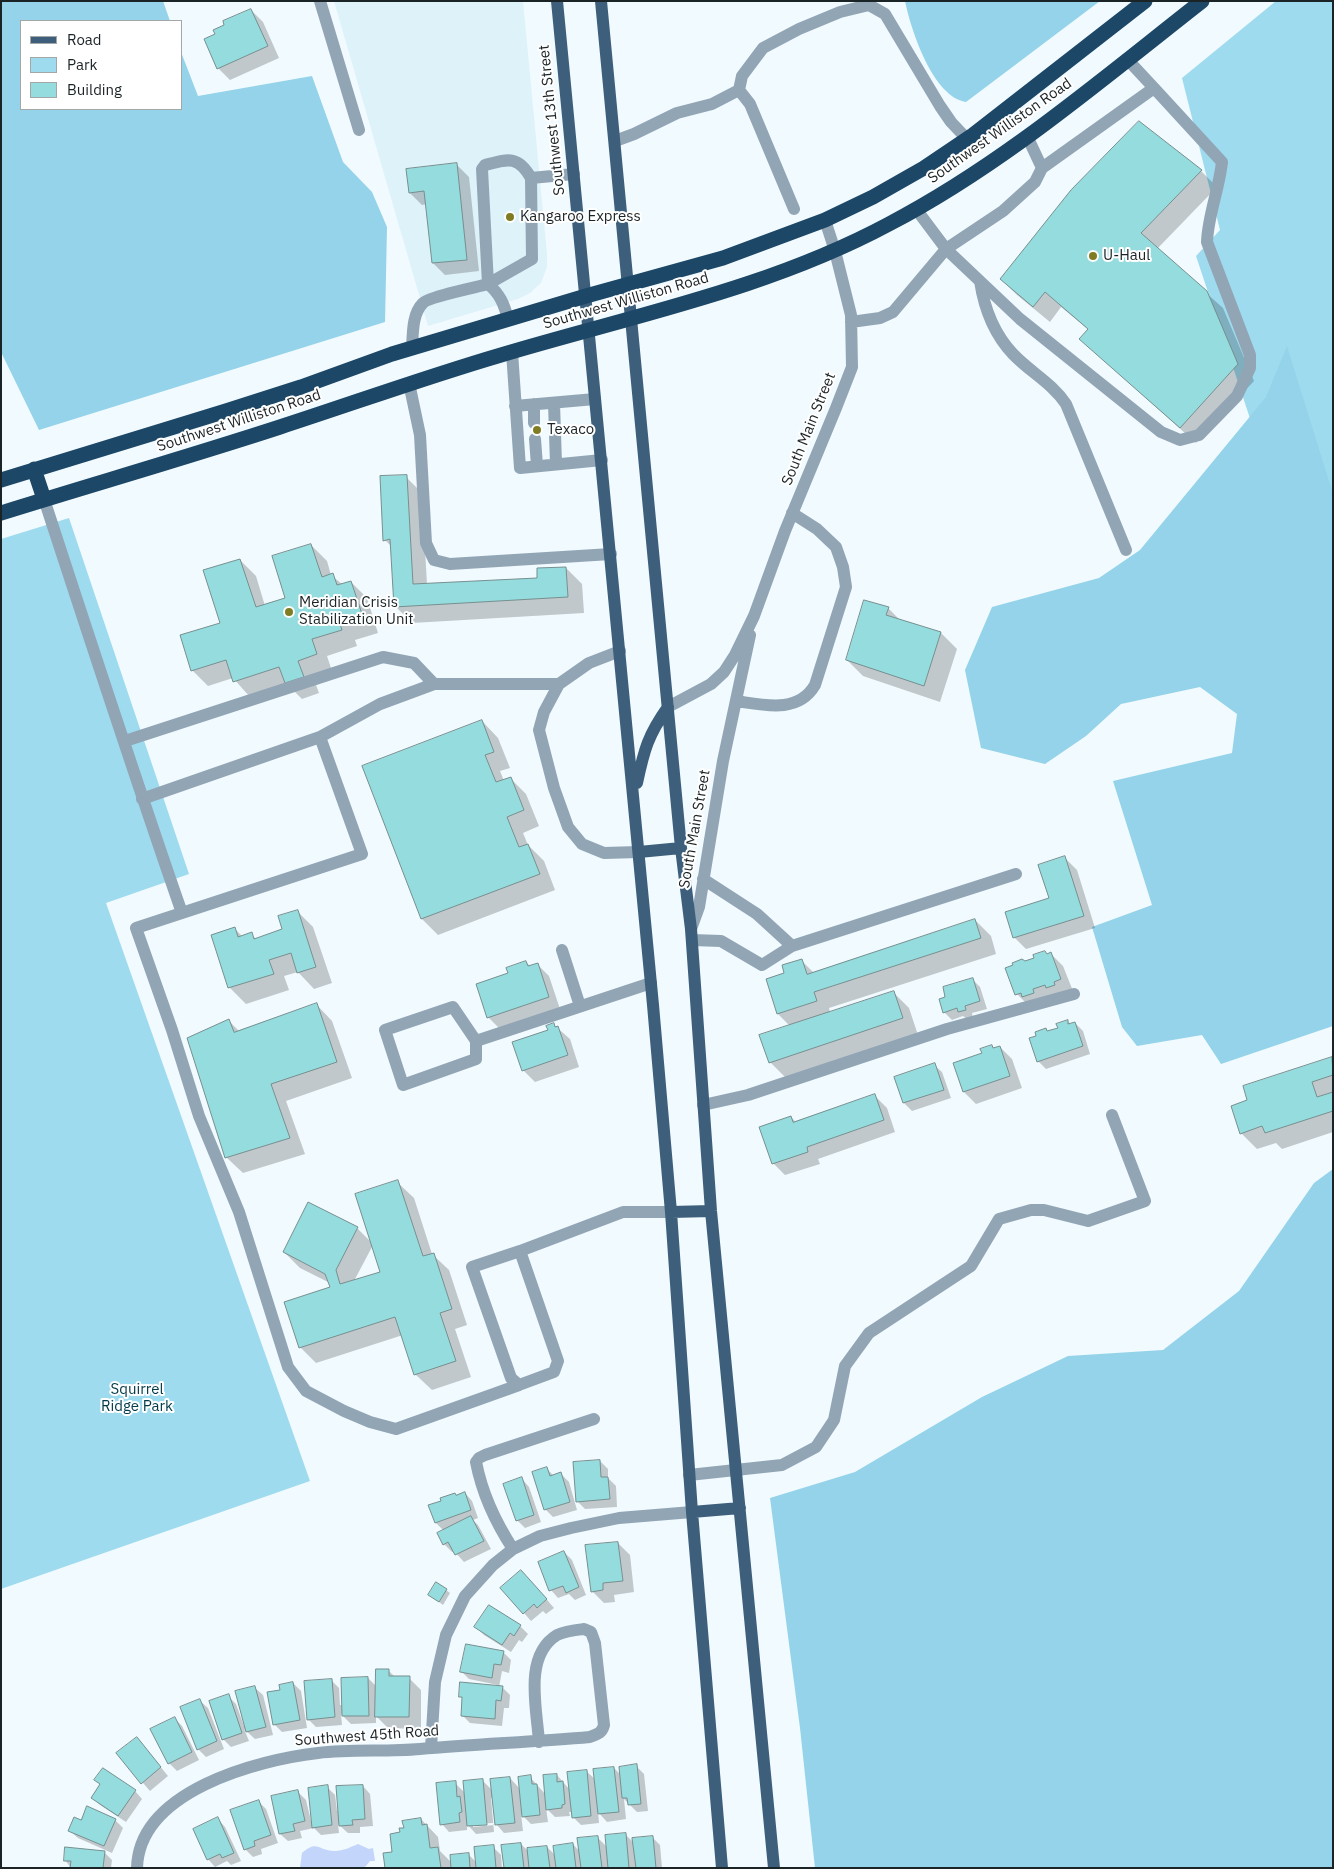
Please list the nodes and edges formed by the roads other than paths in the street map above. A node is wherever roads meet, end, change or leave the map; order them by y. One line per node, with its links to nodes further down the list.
1 (320, 1): 9 (street)
2 (557, 1): 14 (main road, Southwest 13th Street)
3 (601, 1): 12 (main road)
4 (1145, 1): 11 (highway, Southwest Williston Road)
5 (1202, 1): 6 (highway, Southwest Williston Road)
6 (1127, 60): 7 (street); 10 (highway, Southwest Williston Road)
7 (1154, 88): 13 (street); 21 (street)
8 (739, 90): 11 (street); 12 (street); 16 (street)
9 (359, 130)
10 (1027, 136): 13 (street); 17 (highway, Southwest Williston Road)
11 (967, 139): 18 (highway, Southwest Williston Road)
12 (615, 141): 23 (main road)
13 (1042, 168): 19 (street)
14 (574, 174): 15 (street); 24 (main road, Southwest 13th Street)
15 (531, 178): 22 (street); 22 (street)
16 (794, 209)
17 (916, 209): 19 (street); 20 (highway, Southwest Williston Road)
18 (825, 220): 20 (street, South Main Street); 23 (highway, Southwest Williston Road)
19 (946, 249): 21 (street); 27 (street)
20 (835, 251): 25 (highway, Southwest Williston Road); 27 (street, South Main Street)
21 (980, 281): 46 (street)
22 (488, 284): 26 (street); 29 (street)
23 (629, 285): 24 (highway, Southwest Williston Road); 25 (main road)
24 (586, 296): 26 (highway, Southwest Williston Road); 28 (main road, Southwest 13th Street)
25 (632, 318): 28 (highway, Southwest Williston Road); 53 (main road)
26 (508, 319): 29 (highway, Southwest Williston Road)
27 (851, 322): 45 (street, South Main Street)
28 (589, 329): 30 (highway, Southwest Williston Road); 32 (main road, Southwest 13th Street)
29 (412, 348): 41 (highway, Southwest Williston Road)
30 (512, 352): 31 (highway, Southwest Williston Road); 35 (street)
31 (409, 383): 43 (highway, Southwest Williston Road); 47 (street)
32 (595, 399): 33 (street); 38 (main road, Southwest 13th Street)
33 (554, 403): 34 (street); 39 (street)
34 (534, 404): 35 (street); 36 (street)
35 (515, 406): 40 (street)
36 (534, 423)
37 (535, 439): 40 (street)
38 (602, 460): 39 (street); 47 (main road, Southwest 13th Street)
39 (556, 464): 40 (street)
40 (537, 466)
41 (34, 470): 42 (highway, Southwest Williston Road); 43 (highway)
42 (1, 480)
43 (44, 499): 44 (highway, Southwest Williston Road); 55 (street)
44 (1, 513)
45 (792, 513): 48 (street, South Main Street); 52 (street)
46 (1126, 550)
47 (611, 554): 49 (main road, Southwest 13th Street)
48 (754, 616): 52 (street, South Main Street); 53 (street, South Main Street)
49 (620, 651): 51 (street); 56 (main road, Southwest 13th Street)
50 (434, 684): 51 (street); 54 (street); 55 (street)
51 (559, 684): 59 (street)
52 (736, 701): 61 (street, South Main Street)
53 (668, 708): 56 (main road); 58 (main road)
54 (320, 736): 57 (street); 62 (street)
55 (125, 740): 57 (street)
56 (634, 796): 59 (main road, Southwest 13th Street)
57 (142, 799): 62 (street)
58 (681, 848): 59 (main road); 63 (main road)
59 (639, 852): 66 (main road, Southwest 13th Street)
60 (1016, 874): 64 (street)
61 (703, 879): 63 (street, South Main Street); 64 (street)
62 (182, 912): 75 (street)
63 (691, 935): 64 (street); 70 (main road)
64 (792, 946)
65 (562, 950): 68 (street)
66 (651, 983): 68 (street); 73 (main road, Southwest 13th Street)
67 (1074, 994): 70 (street)
68 (580, 1006): 69 (street)
69 (476, 1041): 69 (street)
70 (703, 1105): 72 (main road)
71 (1112, 1115): 77 (street)
72 (711, 1211): 73 (main road); 77 (main road)
73 (671, 1212): 74 (street); 78 (main road, Southwest 13th Street)
74 (520, 1251): 75 (street); 75 (street)
75 (519, 1385)
76 (594, 1419): 81 (street)
77 (736, 1469): 78 (street); 79 (main road)
78 (689, 1475): 80 (main road, Southwest 13th Street)
79 (740, 1508): 80 (main road); 86 (main road)
80 (692, 1512): 81 (street); 85 (main road, Southwest 13th Street)
81 (512, 1549): 83 (street)
82 (540, 1742): 82 (street, Southwest 45th Road); 83 (street, Southwest 45th Road)
83 (431, 1748): 84 (street, Southwest 45th Road)
84 (137, 1868)
85 (722, 1868)
86 (774, 1868)

